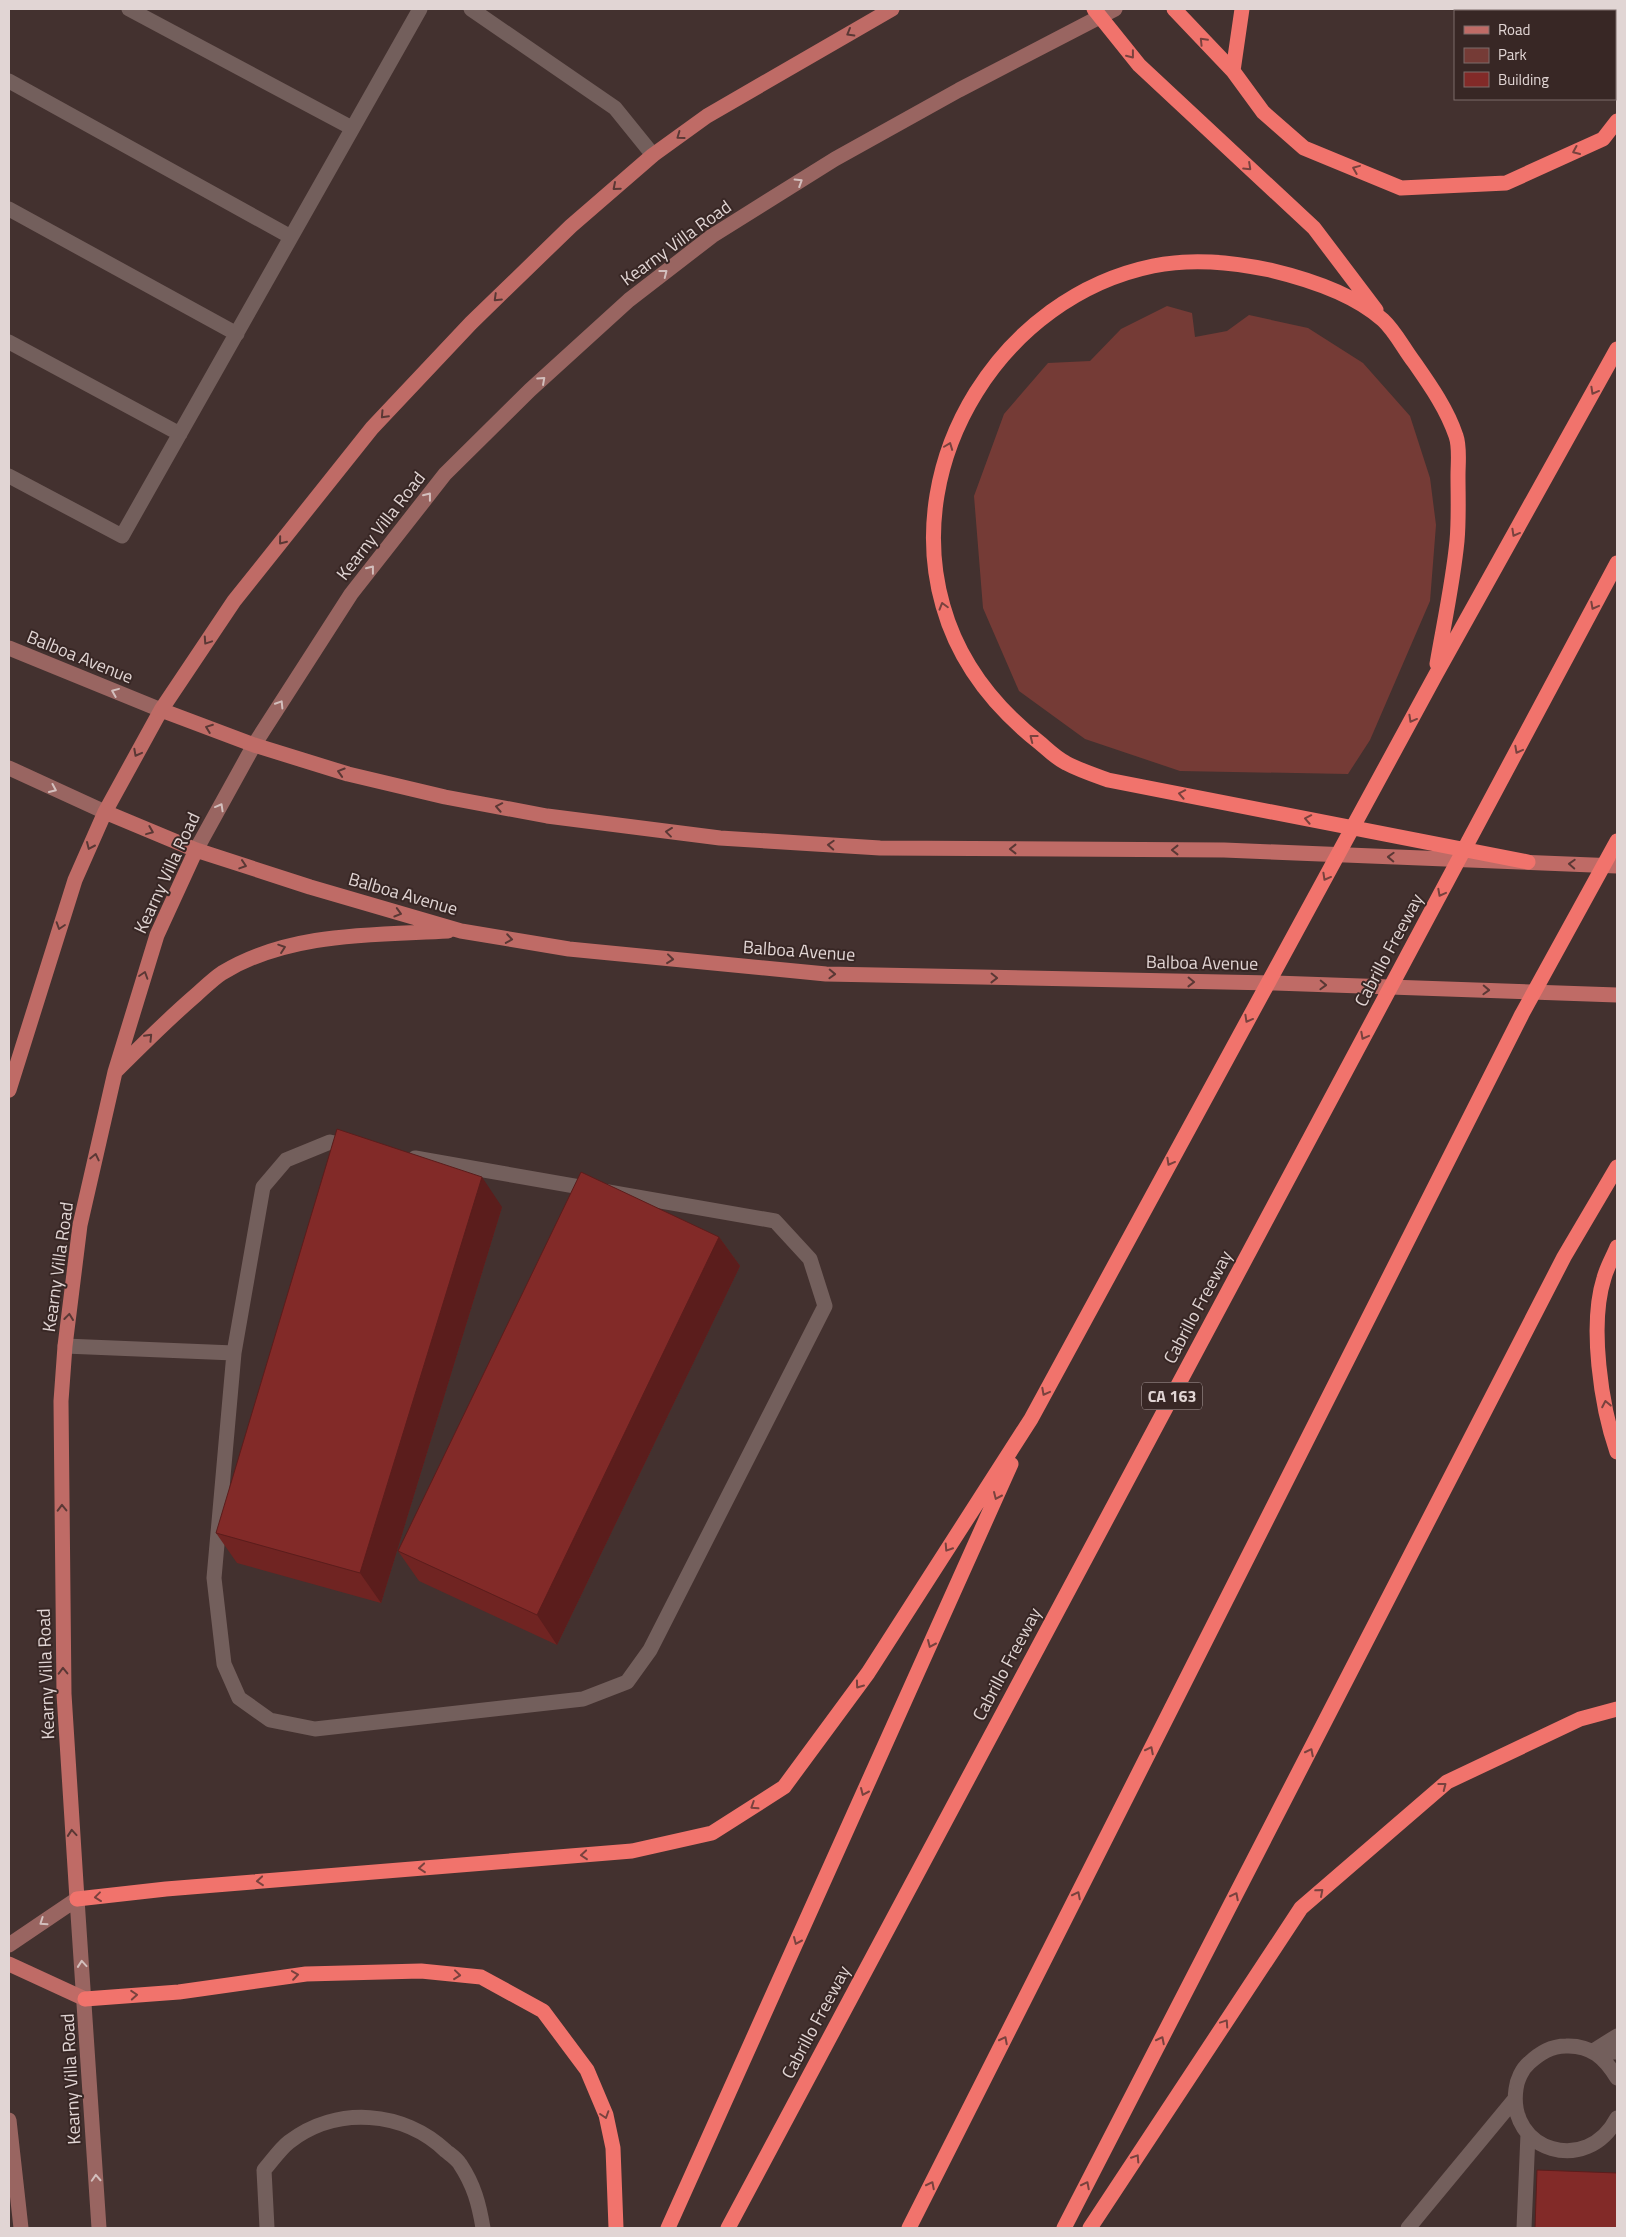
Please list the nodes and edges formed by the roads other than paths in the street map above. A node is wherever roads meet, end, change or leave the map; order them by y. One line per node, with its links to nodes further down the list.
1 (129, 9): 12 (lane)
2 (420, 9): 12 (lane)
3 (471, 9): 13 (lane)
4 (892, 9): 13 (main road, one-way to 13)
5 (1115, 9): 8 (main road, Kearny Villa Road)
6 (1174, 9): 9 (highway, one-way to 6)
7 (1242, 9): 9 (highway)
8 (1097, 13): 16 (highway, one-way to 16); 26 (main road, Kearny Villa Road, one-way to 8)
9 (1233, 71): 11 (highway, one-way to 9)
10 (9, 81): 15 (lane)
11 (1617, 121)
12 (352, 128): 15 (lane)
13 (653, 155): 25 (main road, one-way to 25)
14 (9, 209): 17 (lane)
15 (291, 237): 17 (lane)
16 (1384, 321): 24 (highway); 31 (highway, one-way to 16)
17 (236, 334): 20 (lane)
18 (9, 342): 20 (lane)
19 (1617, 349): 24 (highway, one-way to 24)
20 (180, 434): 21 (lane)
21 (9, 476)
22 (1617, 563): 64 (highway, Cabrillo Freeway / CA 163, one-way to 64)
23 (9, 648): 25 (main road, Balboa Avenue, one-way to 23)
24 (1435, 676): 43 (highway, one-way to 43)
25 (160, 710): 26 (main road, Balboa Avenue, one-way to 25); 28 (main road, one-way to 28)
26 (254, 745): 30 (main road, Kearny Villa Road, one-way to 26); 31 (main road, Balboa Avenue, one-way to 26)
27 (9, 768): 28 (main road, Balboa Avenue, one-way to 28)
28 (105, 812): 30 (main road, Balboa Avenue, one-way to 30); 36 (main road, one-way to 36)
29 (1617, 841): 65 (highway, one-way to 29)
30 (196, 850): 33 (main road, Balboa Avenue, one-way to 33); 35 (main road, Kearny Villa Road, one-way to 30)
31 (1528, 862): 32 (main road, Balboa Avenue, one-way to 31)
32 (1617, 866)
33 (461, 931): 34 (main road, Balboa Avenue, one-way to 34); 35 (main road, one-way to 33)
34 (1617, 995)
35 (116, 1072): 41 (main road, Kearny Villa Road, one-way to 35)
36 (9, 1090)
37 (369, 1149): 42 (lane)
38 (398, 1154): 42 (lane)
39 (1617, 1168): 66 (highway, one-way to 39)
40 (1617, 1246): 44 (highway, one-way to 40)
41 (65, 1346): 42 (lane); 46 (main road, Kearny Villa Road, one-way to 41)
42 (234, 1353)
43 (1031, 1419): 46 (highway, one-way to 46); 63 (highway, one-way to 63)
44 (1617, 1452)
45 (1617, 1709): 67 (highway, one-way to 45)
46 (77, 1899): 47 (main road, one-way to 47); 49 (main road, Kearny Villa Road, one-way to 46)
47 (9, 1945)
48 (9, 1964): 49 (main road)
49 (85, 1998): 59 (main road, Kearny Villa Road, one-way to 49); 62 (highway, one-way to 62)
50 (1617, 2036): 51 (lane)
51 (1593, 2052): 52 (lane); 53 (lane); 54 (lane)
52 (1617, 2052)
53 (1617, 2078)
54 (1514, 2100): 57 (lane); 68 (lane)
55 (1617, 2118): 57 (lane)
56 (9, 2120): 58 (main road)
57 (1528, 2134): 69 (lane)
58 (21, 2228)
59 (99, 2228)
60 (267, 2228): 61 (lane)
61 (483, 2228)
62 (616, 2228)
63 (668, 2228)
64 (728, 2228)
65 (909, 2228)
66 (1064, 2228)
67 (1090, 2228)
68 (1408, 2228)
69 (1524, 2228)

